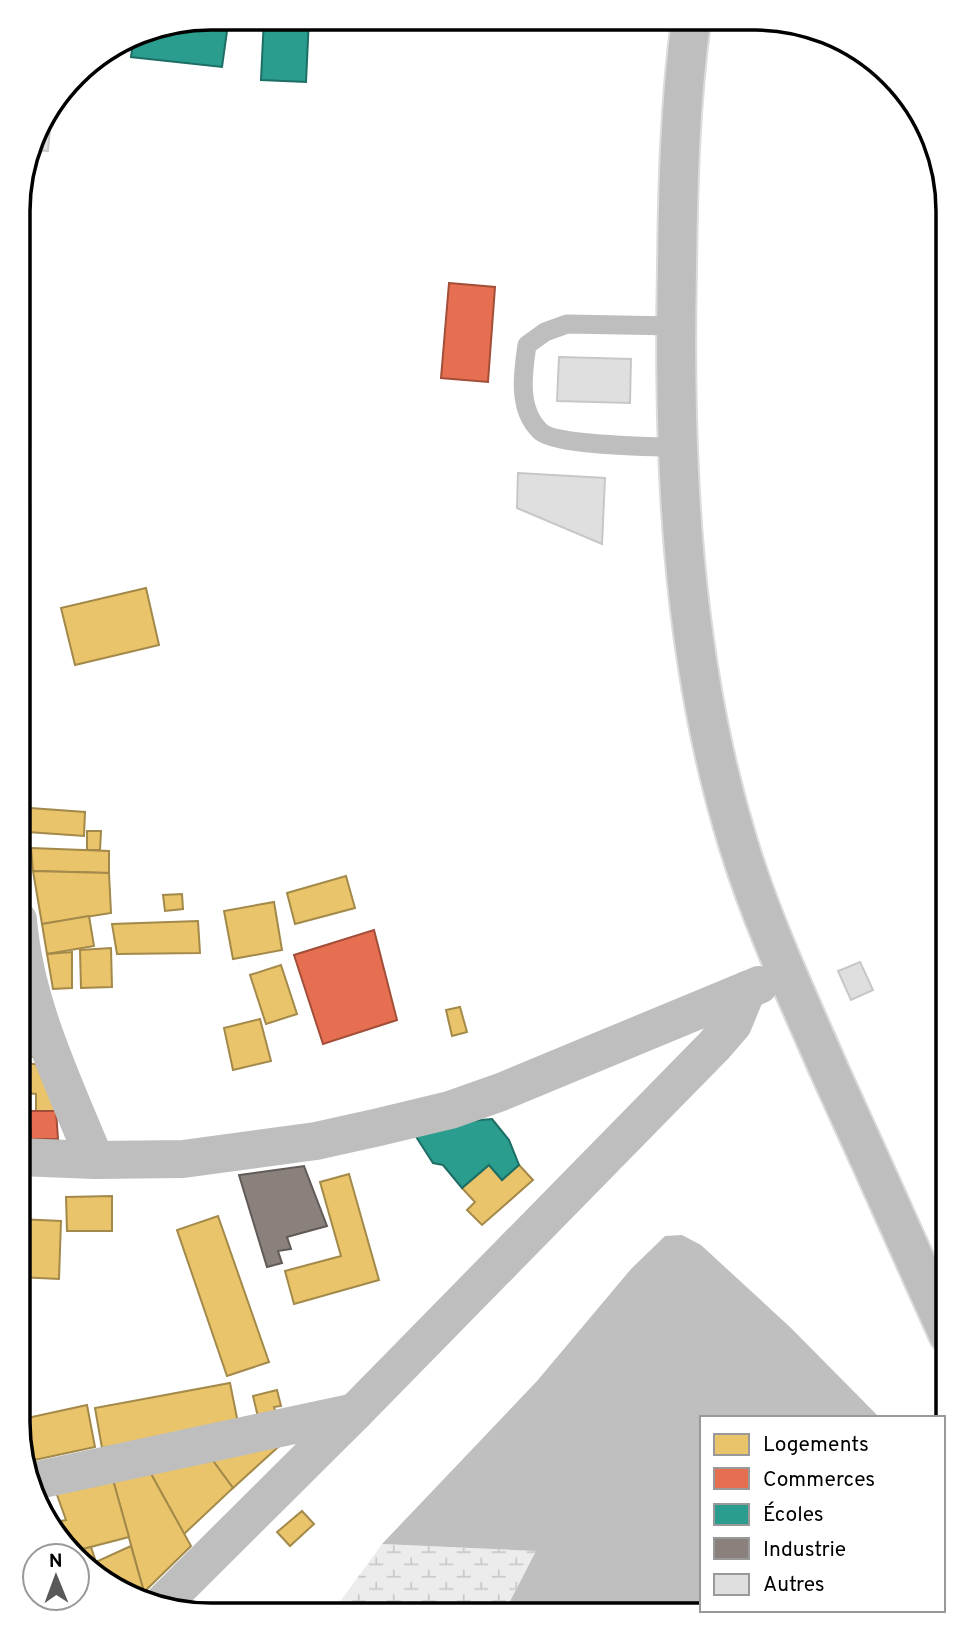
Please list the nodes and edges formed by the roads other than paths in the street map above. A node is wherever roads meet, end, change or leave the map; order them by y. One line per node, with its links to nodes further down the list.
1 (690, 30): 2 (main road)
2 (675, 326): 3 (main road); 3 (lane)
3 (677, 448): 4 (main road)
4 (787, 974): 5 (main road); 9 (main road)
5 (747, 990): 8 (main road); 10 (main road)
6 (30, 992): 8 (main road)
7 (30, 1157): 8 (main road)
8 (95, 1160)
9 (936, 1307)
10 (355, 1412): 11 (main road); 12 (main road)
11 (39, 1480)
12 (168, 1598)

